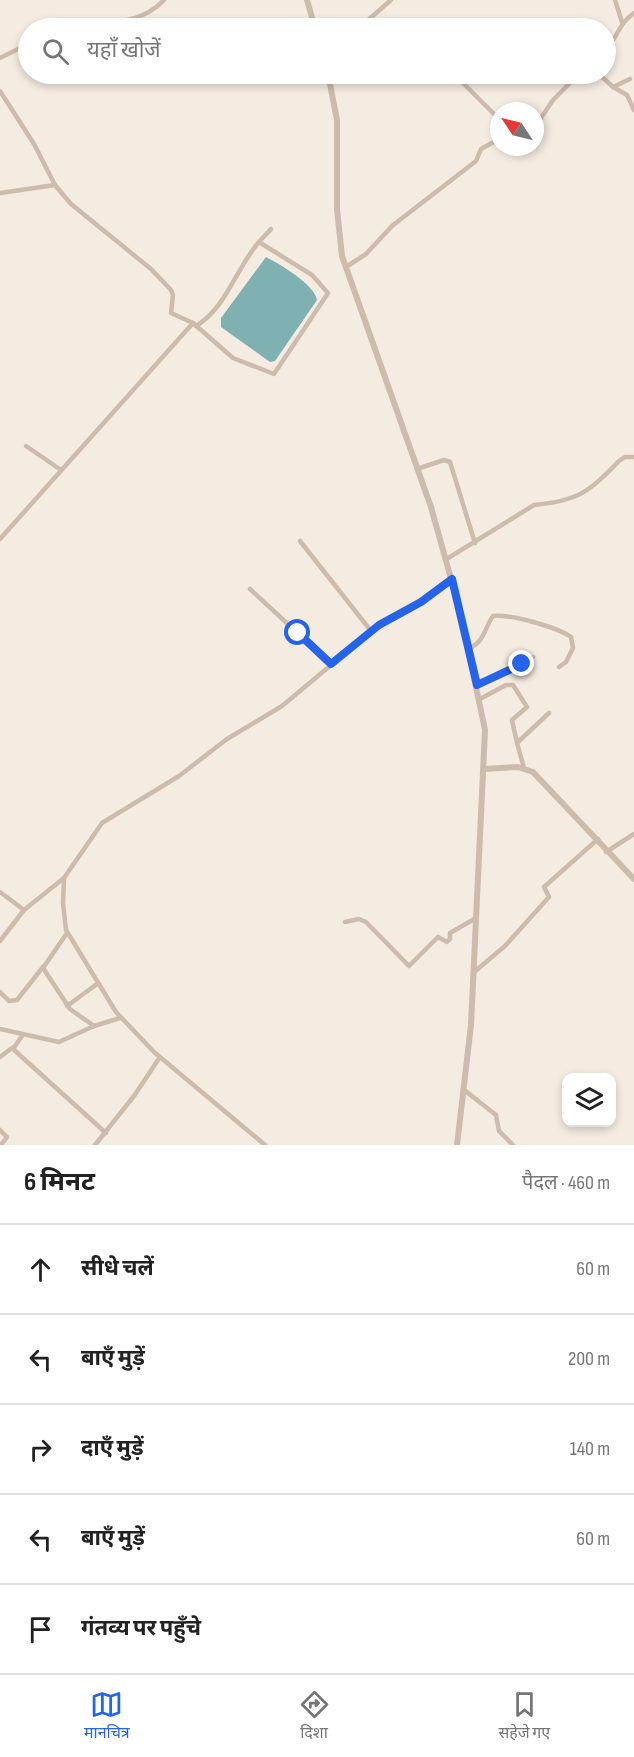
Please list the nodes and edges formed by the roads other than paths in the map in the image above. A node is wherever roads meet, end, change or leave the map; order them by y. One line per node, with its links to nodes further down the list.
1 (164, 0): 6 (street)
2 (307, 0): 7 (street)
3 (391, 0): 8 (street)
4 (615, 0): 9 (street)
5 (634, 13): 9 (street)
6 (136, 18)
7 (312, 18)
8 (370, 18)
9 (622, 22): 10 (street)
10 (616, 38)
11 (18, 50): 12 (street)
12 (0, 58)
13 (630, 79): 18 (street)
14 (330, 84): 28 (street)
15 (464, 84): 20 (street)
16 (569, 84): 22 (street)
17 (610, 84): 18 (street)
18 (613, 87): 21 (street)
19 (0, 91): 24 (street)
20 (490, 110)
21 (634, 110)
22 (544, 114)
23 (490, 144): 28 (street)
24 (55, 185): 25 (street); 29 (street)
25 (0, 193)
26 (271, 229): 27 (street)
27 (259, 242): 29 (street); 29 (street)
28 (346, 267): 32 (street)
29 (195, 324): 33 (street)
30 (27, 446): 33 (street)
31 (634, 457): 36 (street)
32 (417, 469): 36 (street); 37 (street)
33 (61, 470): 34 (street)
34 (0, 539)
35 (300, 541): 40 (street)
36 (475, 543): 37 (street)
37 (445, 560): 38 (street)
38 (452, 579): 40 (street); 41 (street)
39 (250, 589): 43 (street)
40 (371, 631): 43 (street)
41 (469, 648): 44 (street); 45 (street)
42 (533, 657): 45 (street)
43 (331, 664): 54 (street)
44 (560, 667)
45 (477, 685): 46 (street)
46 (480, 699): 48 (street); 50 (street)
47 (549, 713): 48 (street)
48 (518, 744): 49 (street)
49 (524, 768): 50 (street); 52 (street)
50 (484, 769): 58 (street)
51 (634, 834): 53 (street)
52 (598, 839): 53 (street); 63 (street)
53 (606, 852): 55 (street)
54 (64, 878): 57 (street); 60 (street)
55 (634, 879)
56 (0, 892): 57 (street)
57 (24, 910): 61 (street)
58 (476, 918): 59 (street); 63 (street)
59 (345, 922)
60 (67, 933): 62 (street); 64 (street)
61 (0, 941)
62 (43, 968): 65 (street); 66 (street)
63 (473, 973): 74 (street)
64 (97, 984): 66 (street); 67 (street)
65 (0, 992)
66 (68, 1006): 68 (street)
67 (120, 1018): 68 (street); 73 (street)
68 (94, 1026): 70 (street)
69 (0, 1029): 70 (street)
70 (22, 1036): 71 (street)
71 (12, 1048): 72 (street); 76 (street)
72 (0, 1057)
73 (160, 1057): 76 (street); 79 (street)
74 (463, 1089): 80 (street); 81 (street)
75 (0, 1130): 77 (street)
76 (106, 1133): 78 (street)
77 (1, 1145)
78 (96, 1145)
79 (266, 1145)
80 (457, 1145)
81 (513, 1145)

